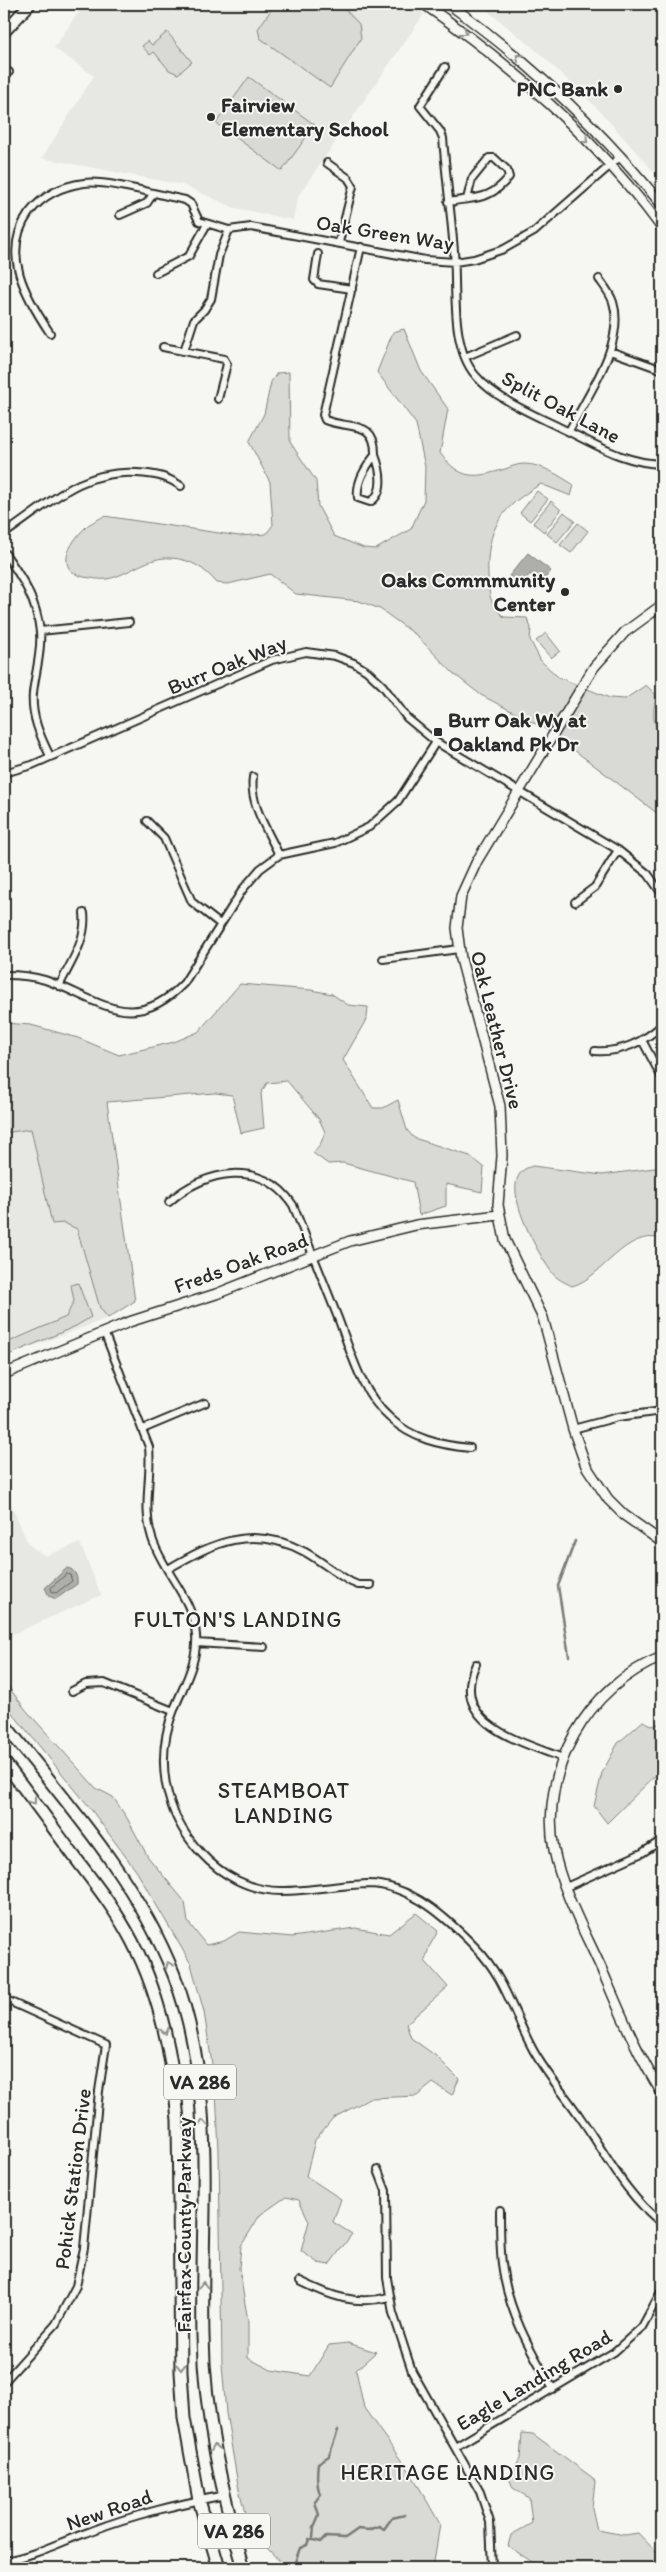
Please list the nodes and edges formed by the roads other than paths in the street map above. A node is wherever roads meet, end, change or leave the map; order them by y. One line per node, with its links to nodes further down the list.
1 (30, 4): 4 (main road)
2 (424, 4): 10 (street, one-way to 10)
3 (449, 4): 8 (street, one-way to 3)
4 (4, 32)
5 (445, 67): 13 (street, Split Oak Lane)
6 (9, 72): 7 (street)
7 (4, 78)
8 (621, 156): 10 (street, Oak Green Way); 14 (street)
9 (327, 163): 19 (street)
10 (610, 165): 17 (street); 22 (street, Oak Green Way)
11 (153, 194): 15 (street); 16 (street); 26 (street)
12 (467, 199): 12 (street); 13 (street)
13 (448, 202): 22 (street, Split Oak Lane)
14 (662, 205)
15 (120, 215)
16 (207, 224): 18 (street); 23 (street)
17 (662, 228)
18 (229, 230): 19 (street, Oak Green Way); 29 (street)
19 (339, 242): 20 (street, Oak Green Way)
20 (361, 247): 22 (street, Oak Green Way); 25 (street)
21 (318, 254): 25 (street)
22 (454, 262): 31 (street, Split Oak Lane)
23 (156, 273)
24 (599, 279): 30 (street)
25 (352, 290): 35 (street)
26 (50, 333)
27 (516, 335): 31 (street)
28 (163, 347): 29 (street)
29 (184, 351): 33 (street)
30 (610, 351): 32 (street); 34 (street)
31 (465, 358): 34 (street, Split Oak Lane)
32 (660, 369)
33 (218, 399)
34 (569, 431): 36 (street, Split Oak Lane)
35 (375, 455): 35 (street)
36 (661, 464): 38 (street)
37 (181, 486): 39 (street)
38 (661, 511)
39 (4, 534)
40 (4, 552): 43 (street)
41 (662, 605): 48 (street, Oak Leather Drive)
42 (129, 622): 43 (street)
43 (40, 631): 45 (street)
44 (436, 742): 45 (street, Burr Oak Way); 48 (street, Burr Oak Way); 51 (street)
45 (50, 756): 46 (street, Burr Oak Way)
46 (4, 773)
47 (253, 777): 51 (street)
48 (519, 790): 50 (street, Burr Oak Way); 56 (street, Oak Leather Drive)
49 (146, 821): 55 (street)
50 (618, 850): 52 (street, Burr Oak Way); 53 (street)
51 (279, 855): 55 (street)
52 (662, 894)
53 (575, 902)
54 (84, 913): 59 (street)
55 (220, 924): 59 (street)
56 (458, 949): 57 (street); 65 (street, Oak Leather Drive)
57 (383, 959)
58 (4, 975): 59 (street)
59 (60, 986)
60 (662, 1025): 61 (street)
61 (642, 1040): 62 (street); 63 (street)
62 (595, 1051)
63 (662, 1078)
64 (169, 1202): 66 (street)
65 (499, 1215): 66 (street, Freds Oak Road); 72 (street, Oak Leather Drive)
66 (313, 1255): 67 (street, Freds Oak Road); 73 (street)
67 (104, 1332): 68 (street, Freds Oak Road); 71 (street)
68 (4, 1374)
69 (205, 1403): 71 (street)
70 (662, 1411): 72 (street)
71 (143, 1429): 75 (street)
72 (573, 1429): 74 (street, Oak Leather Drive)
73 (470, 1448)
74 (662, 1542)
75 (168, 1570): 76 (street); 77 (street)
76 (371, 1584)
77 (196, 1643): 78 (street); 82 (street)
78 (264, 1647)
79 (662, 1657): 84 (street)
80 (476, 1664): 84 (street)
81 (72, 1691): 82 (street)
82 (173, 1711): 92 (street)
83 (4, 1724): 99 (highway, Fairfax County Parkway / VA 286, one-way to 83)
84 (563, 1758): 87 (street)
85 (4, 1762): 100 (highway, Fairfax County Parkway / VA 286, one-way to 100)
86 (662, 1840): 87 (street)
87 (566, 1887): 89 (street)
88 (4, 1999): 96 (street, Pohick Station Drive)
89 (662, 2093)
90 (378, 2170): 95 (street)
91 (500, 2210): 97 (street)
92 (662, 2223)
93 (300, 2281): 95 (street)
94 (662, 2290): 97 (street, Eagle Landing Road)
95 (389, 2297): 98 (street)
96 (4, 2382)
97 (553, 2389): 98 (street, Eagle Landing Road)
98 (455, 2447): 104 (street)
99 (226, 2495): 100 (street, New Road); 103 (highway, Fairfax County Parkway / VA 286)
100 (200, 2500): 101 (street, New Road); 102 (highway, Fairfax County Parkway / VA 286)
101 (4, 2561)
102 (219, 2568)
103 (244, 2568)
104 (492, 2568)

